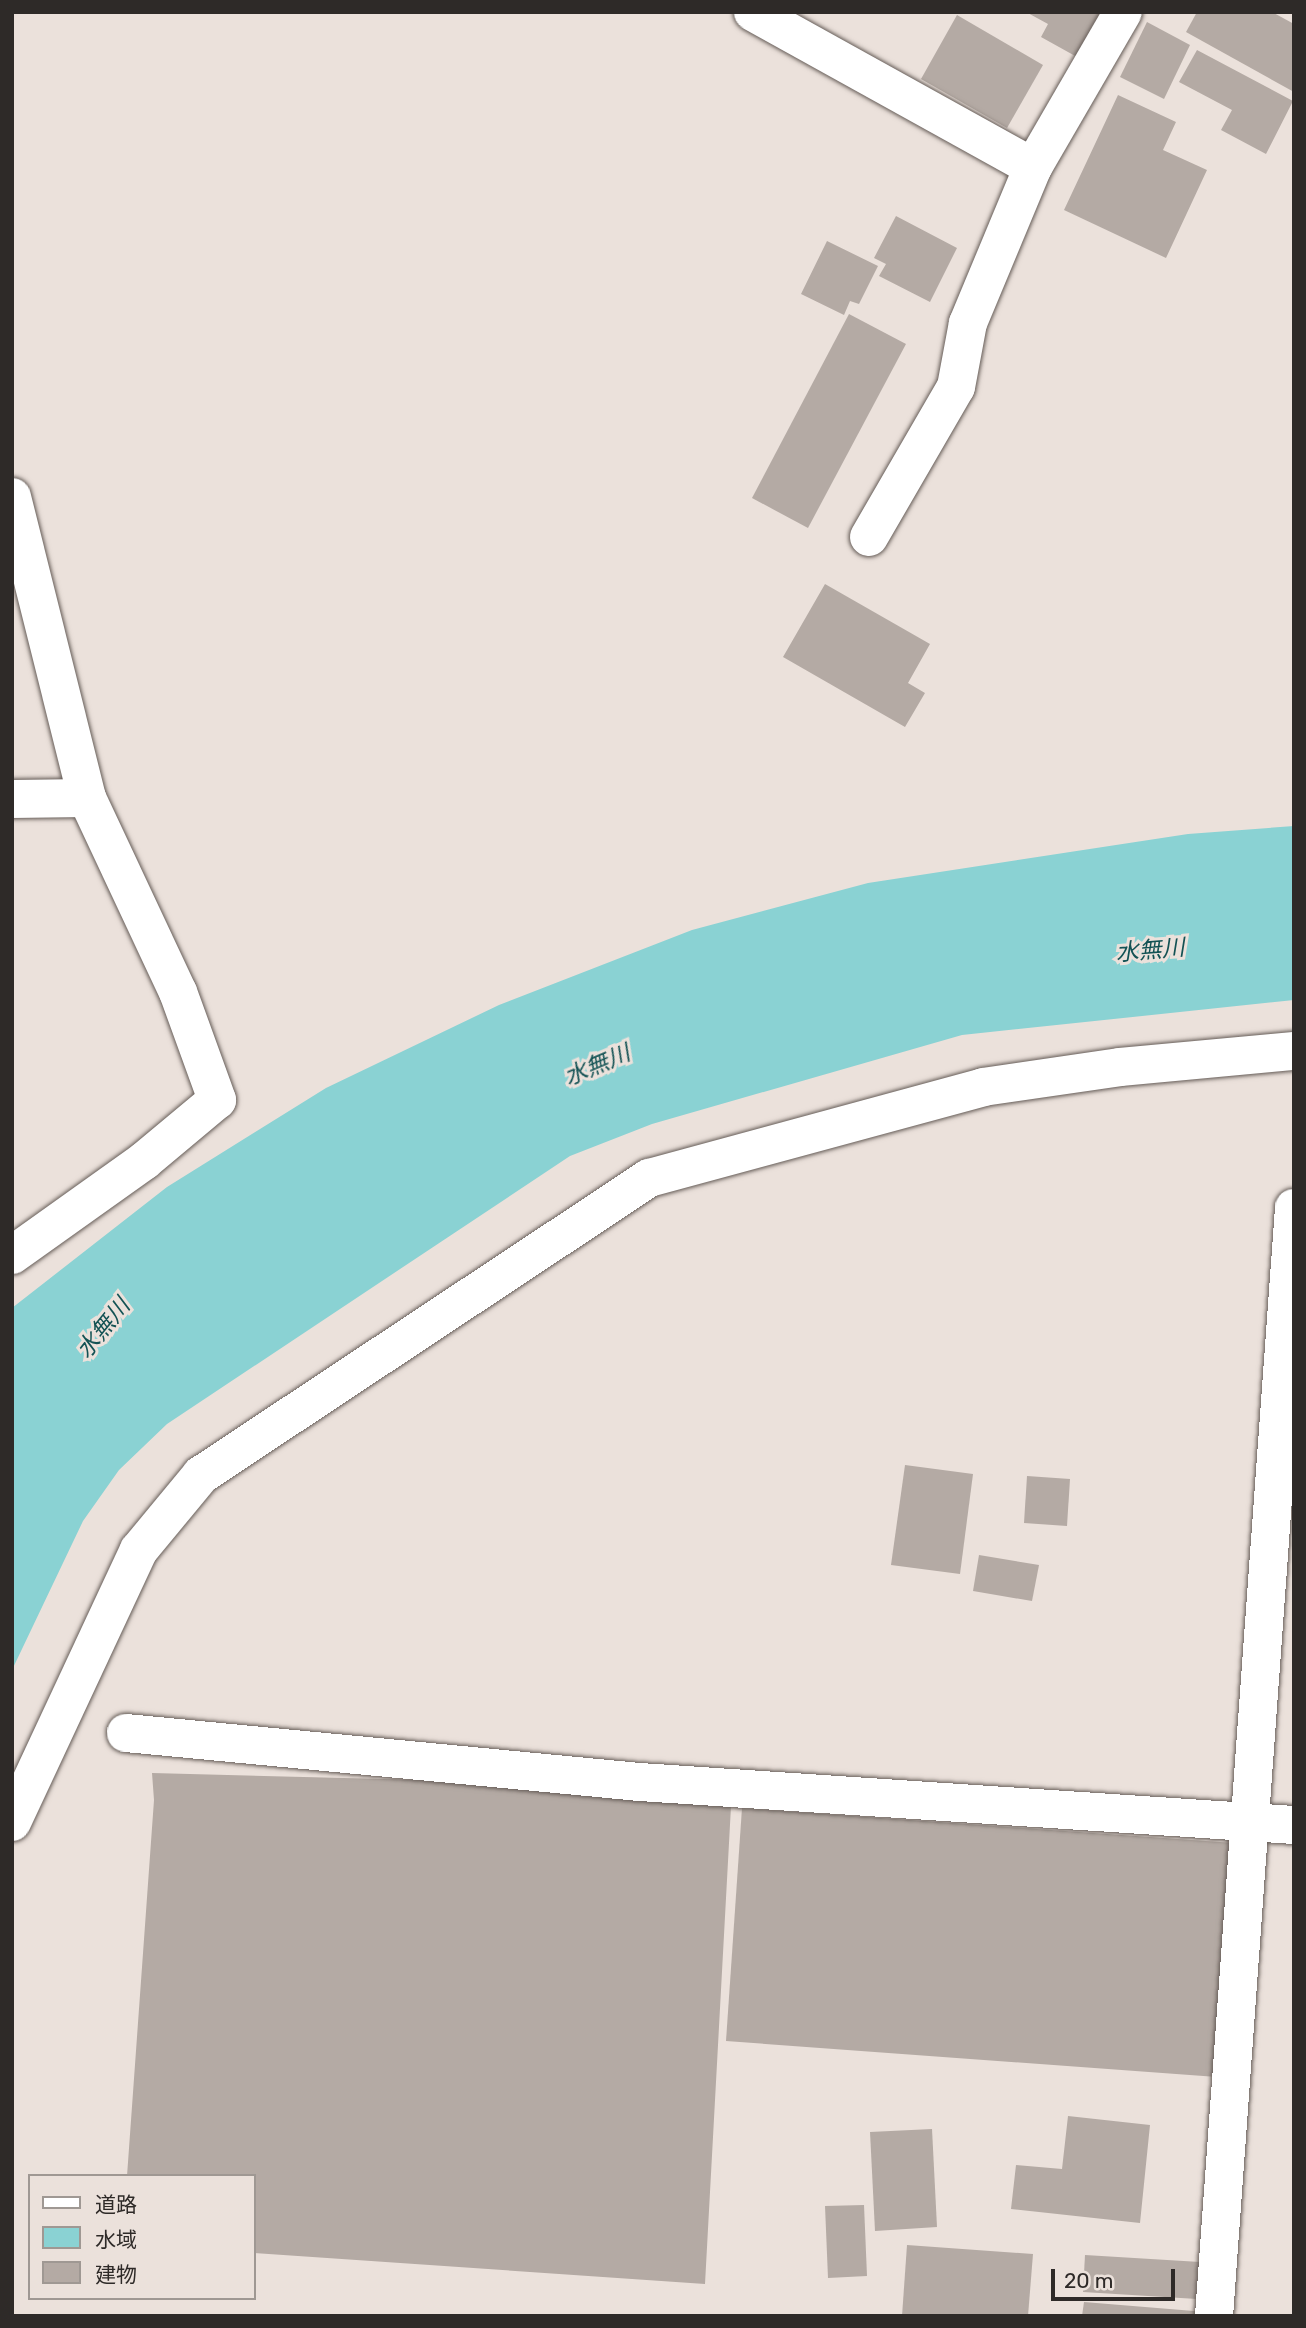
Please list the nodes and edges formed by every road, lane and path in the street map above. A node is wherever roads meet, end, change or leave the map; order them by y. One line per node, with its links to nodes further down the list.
1 (753, 12): 3 (street)
2 (1123, 12): 3 (street)
3 (1032, 167): 5 (street)
4 (12, 497): 7 (street)
5 (869, 537)
6 (12, 799): 7 (street)
7 (87, 799): 10 (street)
8 (1294, 1051): 12 (street)
9 (1294, 1208): 13 (street)
10 (12, 1255)
11 (126, 1732): 13 (street)
12 (12, 1822)
13 (1252, 1825): 14 (street); 15 (street)
14 (1294, 1825)
15 (1214, 2316)

